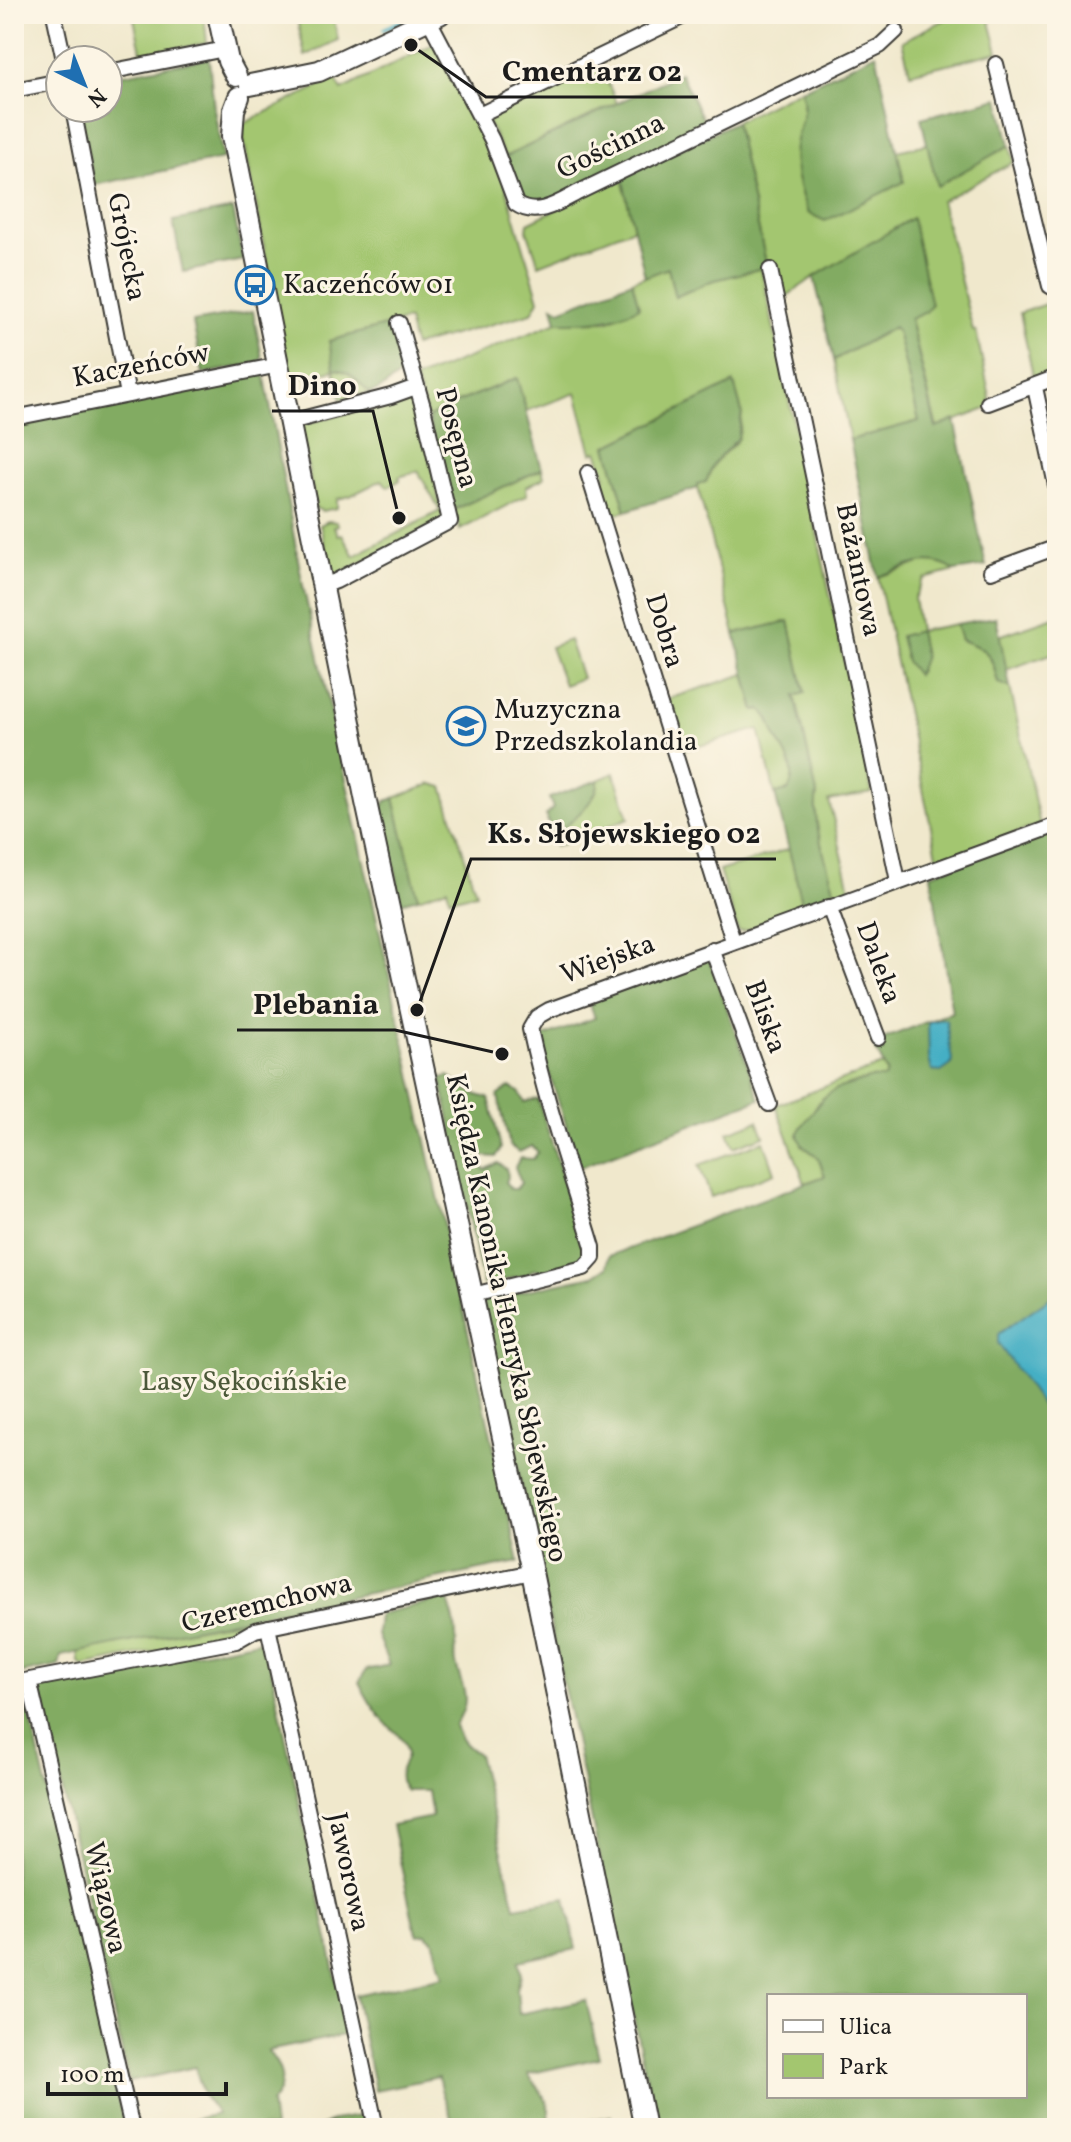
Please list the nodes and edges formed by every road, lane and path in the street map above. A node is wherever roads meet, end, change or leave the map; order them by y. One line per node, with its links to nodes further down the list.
1 (54, 14): 6 (street)
2 (218, 14): 7 (street)
3 (688, 14): 13 (street)
4 (434, 17): 11 (street); 13 (street)
5 (896, 31): 13 (street, Gościnna)
6 (61, 44)
7 (225, 49): 9 (street); 11 (street)
8 (996, 64): 16 (street)
9 (124, 69)
10 (44, 84): 12 (street)
11 (242, 86): 18 (street, Księdza Kanonika Henryka Słojewskiego)
12 (14, 90)
13 (479, 115)
14 (76, 124): 22 (street, Grójecka)
15 (770, 270): 32 (street, Bażantowa)
16 (1057, 290)
17 (399, 323): 20 (street, Posępna)
18 (279, 365): 22 (street, Kaczeńców); 25 (street, Księdza Kanonika Henryka Słojewskiego)
19 (1057, 377): 23 (street)
20 (416, 387): 25 (street); 30 (street, Posępna)
21 (1036, 392): 27 (street)
22 (128, 395): 24 (street, Kaczeńców)
23 (988, 403)
24 (14, 418)
25 (290, 422): 30 (street, Księdza Kanonika Henryka Słojewskiego)
26 (588, 473): 34 (street, Dobra)
27 (1057, 490)
28 (1057, 547): 29 (street)
29 (991, 571)
30 (323, 586): 38 (street, Księdza Kanonika Henryka Słojewskiego)
31 (1057, 825): 32 (street, Wiejska)
32 (898, 881): 33 (street, Wiejska)
33 (829, 907): 34 (street, Wiejska); 36 (street, Daleka)
34 (733, 941): 35 (street, Wiejska)
35 (712, 949): 37 (street, Bliska); 38 (street, Wiejska)
36 (878, 1038)
37 (769, 1104)
38 (473, 1295): 39 (street, Księdza Kanonika Henryka Słojewskiego)
39 (532, 1572): 40 (street, Czeremchowa); 45 (street, Księdza Kanonika Henryka Słojewskiego)
40 (268, 1627): 41 (street, Czeremchowa); 44 (street, Jaworowa)
41 (29, 1680): 42 (street, Czeremchowa); 43 (street, Wiązowa)
42 (14, 1683)
43 (132, 2128)
44 (376, 2128)
45 (645, 2128)

